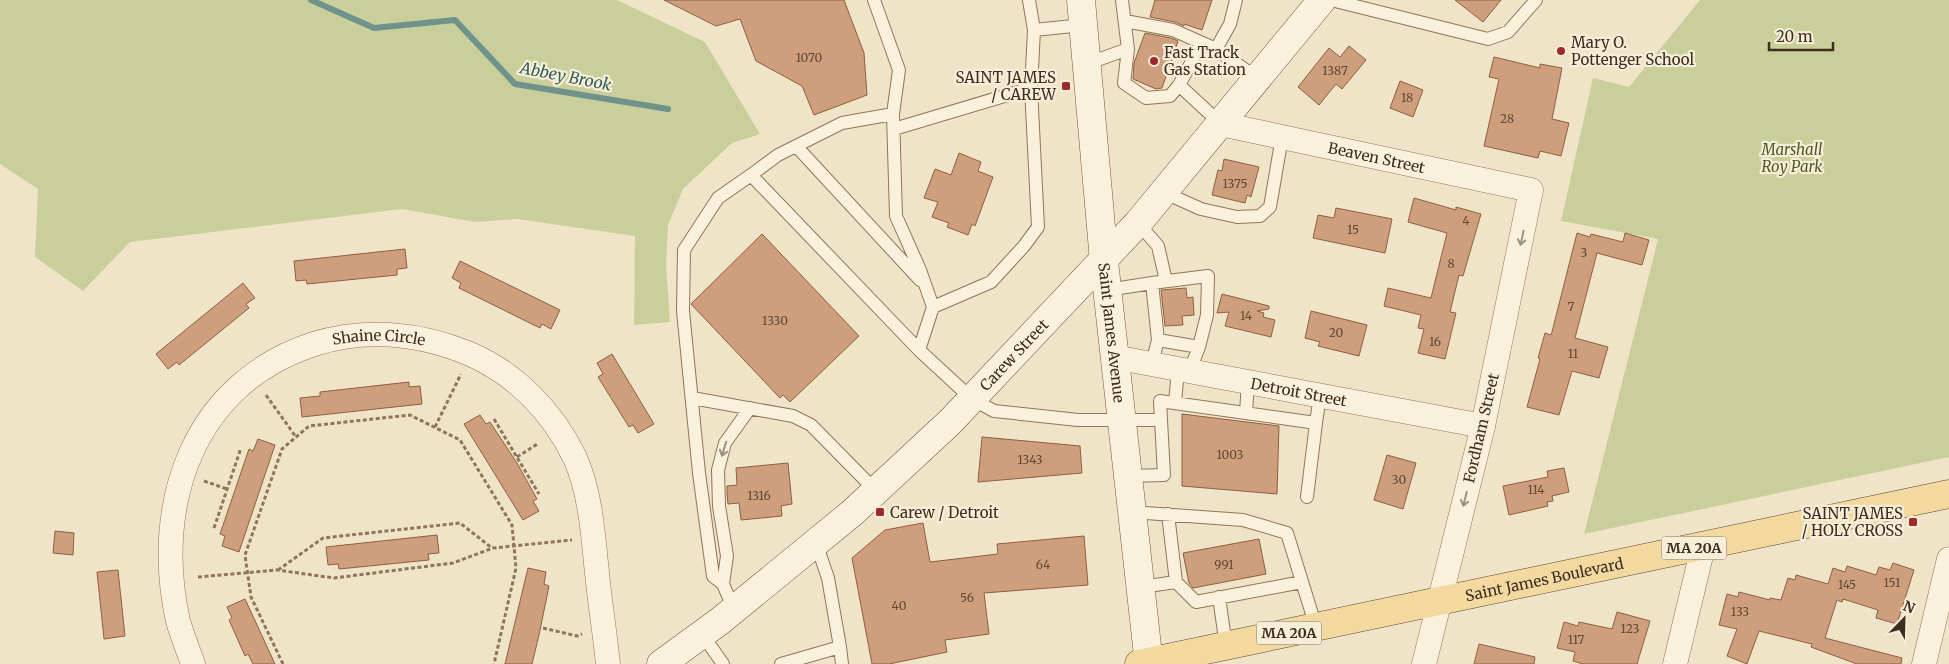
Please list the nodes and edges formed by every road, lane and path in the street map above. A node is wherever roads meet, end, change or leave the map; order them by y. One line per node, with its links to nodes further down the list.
1 (874, 0): 18 (lane)
2 (1029, 0): 10 (lane)
3 (1122, 0): 9 (lane)
4 (1236, 0): 13 (lane)
5 (1322, 0): 15 (main road, Carew Street)
6 (1331, 0): 7 (lane)
7 (1536, 0)
8 (1082, 13): 10 (lane); 14 (main road, Saint James Avenue)
9 (1125, 21): 11 (lane); 12 (lane)
10 (1034, 30): 17 (lane)
11 (1202, 43): 13 (lane); 16 (lane)
12 (1128, 49): 14 (lane); 16 (lane)
13 (1216, 49): 15 (lane)
14 (1086, 64): 27 (main road, Saint James Avenue)
15 (1258, 79): 19 (main road, Carew Street)
16 (1179, 85): 19 (lane)
17 (1031, 88): 20 (lane); 32 (lane)
18 (893, 114): 20 (lane); 22 (lane)
19 (1221, 124): 21 (street, Beaven Street); 25 (main road, Carew Street)
20 (894, 129): 30 (lane)
21 (1282, 137): 24 (street, Beaven Street); 25 (lane)
22 (796, 146): 23 (lane); 30 (lane)
23 (751, 175): 35 (lane); 43 (lane)
24 (1531, 190): 52 (street, Fordham Street, one-way to 52)
25 (1163, 192): 26 (main road, Carew Street)
26 (1138, 223): 27 (main road, Carew Street); 28 (lane)
27 (1104, 261): 31 (main road, Saint James Avenue); 44 (main road, Carew Street)
28 (1166, 281): 29 (lane); 34 (lane)
29 (1152, 283): 31 (lane); 33 (lane)
30 (926, 285): 32 (lane)
31 (1107, 290): 37 (main road, Saint James Avenue)
32 (933, 307): 35 (lane)
33 (1158, 340): 34 (lane); 38 (lane)
34 (1199, 347): 39 (lane)
35 (919, 350): 44 (lane)
36 (471, 355): 53 (path); 86 (street, Shaine Circle); 91 (street, Shaine Circle)
37 (1114, 357): 38 (street, Detroit Street); 50 (main road, Saint James Avenue)
38 (1152, 363): 39 (street, Detroit Street)
39 (1184, 369): 40 (street, Detroit Street); 45 (lane)
40 (1248, 382): 42 (street, Detroit Street); 47 (lane)
41 (264, 392): 54 (path)
42 (1320, 395): 51 (lane); 52 (street, Detroit Street)
43 (692, 398): 46 (lane); 79 (lane)
44 (972, 399): 50 (lane); 61 (main road, Carew Street)
45 (1176, 403): 47 (lane); 49 (lane)
46 (750, 408): 61 (lane); 79 (lane, one-way to 79)
47 (1246, 413): 51 (lane)
48 (494, 419): 57 (path)
49 (1161, 420): 50 (lane); 58 (lane)
50 (1122, 421): 58 (main road, Saint James Avenue)
51 (1316, 423): 64 (lane)
52 (1483, 426): 82 (street, Fordham Street, one-way to 82)
53 (435, 427): 54 (path); 70 (path)
54 (296, 437): 75 (path)
55 (539, 444): 57 (path)
56 (241, 448): 60 (path)
57 (517, 456): 62 (path)
58 (1128, 476): 65 (main road, Saint James Avenue)
59 (202, 481): 60 (path)
60 (227, 489): 67 (path)
61 (876, 491): 69 (main road, Carew Street)
62 (539, 494)
63 (1949, 494): 71 (main road, Saint James Boulevard / MA 20A)
64 (1307, 497)
65 (1132, 512): 66 (lane); 80 (main road, Saint James Avenue)
66 (1168, 514): 77 (lane); 78 (lane)
67 (214, 528)
68 (567, 540): 70 (path)
69 (816, 543): 83 (main road, Carew Street); 89 (lane)
70 (514, 546): 72 (path); 93 (path)
71 (1703, 546): 82 (main road, Saint James Boulevard / MA 20A); 100 (street)
72 (493, 548): 74 (path); 74 (path)
73 (1949, 559): 101 (street)
74 (278, 570): 75 (path)
75 (248, 573): 76 (path); 92 (path)
76 (198, 577)
77 (1176, 582): 80 (lane); 81 (lane)
78 (1302, 582): 81 (lane); 84 (lane)
79 (723, 584): 83 (lane)
80 (1141, 588): 90 (main road, Saint James Avenue)
81 (1219, 597): 88 (lane)
82 (1439, 601): 84 (main road, Saint James Boulevard / MA 20A); 99 (street, Fordham Street)
83 (734, 610): 87 (main road, Carew Street)
84 (1316, 627): 88 (main road, Saint James Boulevard / MA 20A)
85 (543, 628): 86 (path)
86 (604, 629): 94 (street, Shaine Circle)
87 (702, 634): 95 (main road, Carew Street); 96 (lane)
88 (1226, 646): 90 (main road, Saint James Boulevard / MA 20A)
89 (840, 647): 97 (lane); 98 (lane)
90 (1146, 663)
91 (193, 664)
92 (283, 664)
93 (494, 664)
94 (608, 664)
95 (661, 664)
96 (723, 664)
97 (781, 664)
98 (842, 664)
99 (1424, 664)
100 (1675, 664)
101 (1924, 664)

